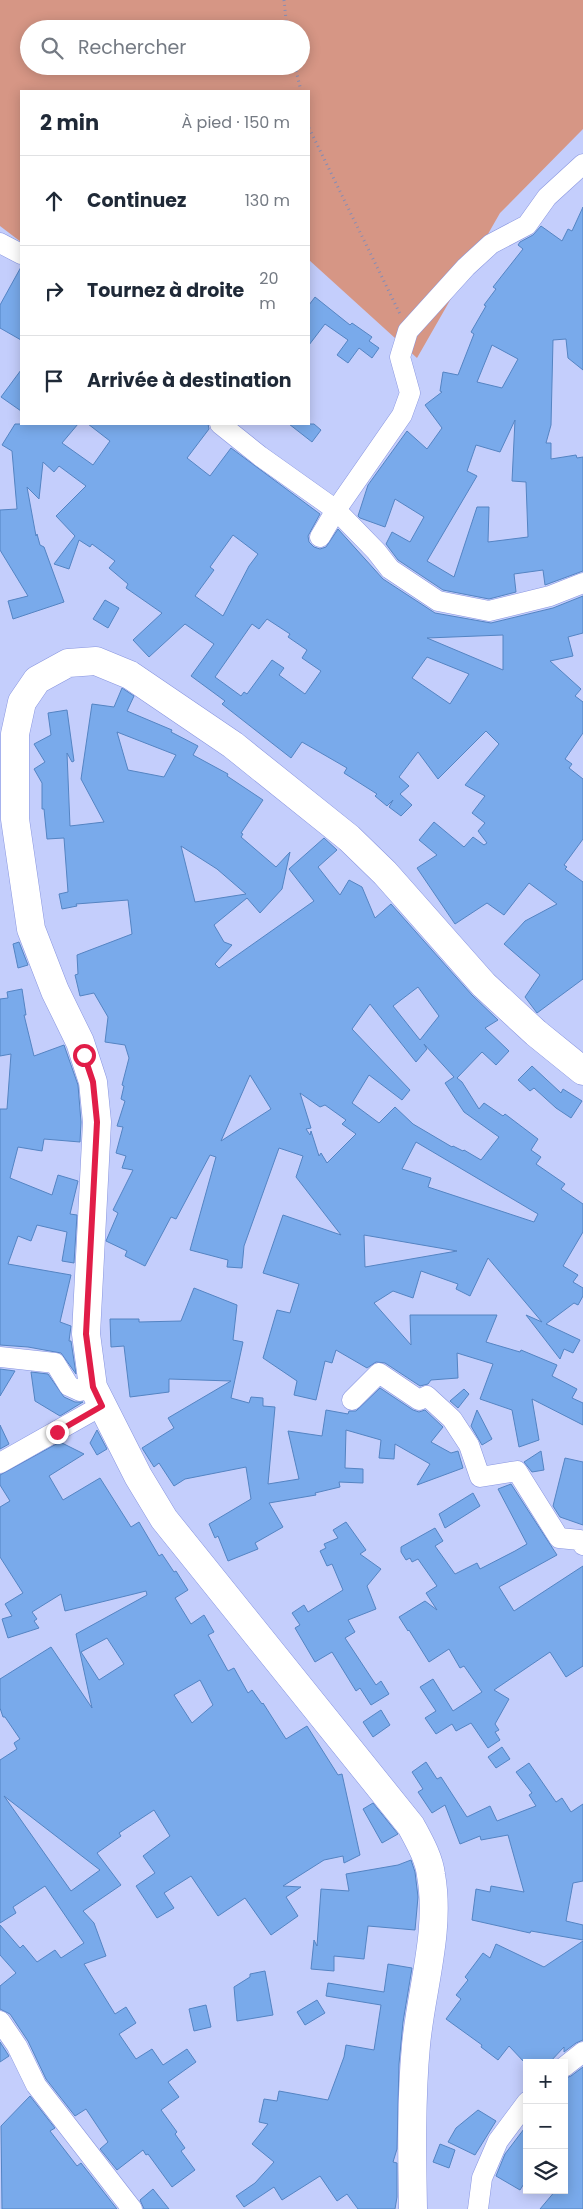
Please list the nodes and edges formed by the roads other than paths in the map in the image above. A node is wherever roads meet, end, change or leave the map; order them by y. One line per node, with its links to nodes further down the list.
1 (583, 164): 5 (street)
2 (0, 243): 3 (street)
3 (20, 253)
4 (221, 425): 5 (street)
5 (336, 510): 6 (street); 7 (street)
6 (320, 537)
7 (583, 583)
8 (583, 1071): 10 (street)
9 (0, 1357): 10 (street)
10 (97, 1396): 12 (street); 19 (street)
11 (352, 1400): 13 (street)
12 (0, 1464)
13 (583, 1546)
14 (0, 2021): 18 (street)
15 (583, 2052): 16 (street)
16 (568, 2064)
17 (526, 2104): 20 (street)
18 (132, 2209)
19 (413, 2209)
20 (478, 2209)

